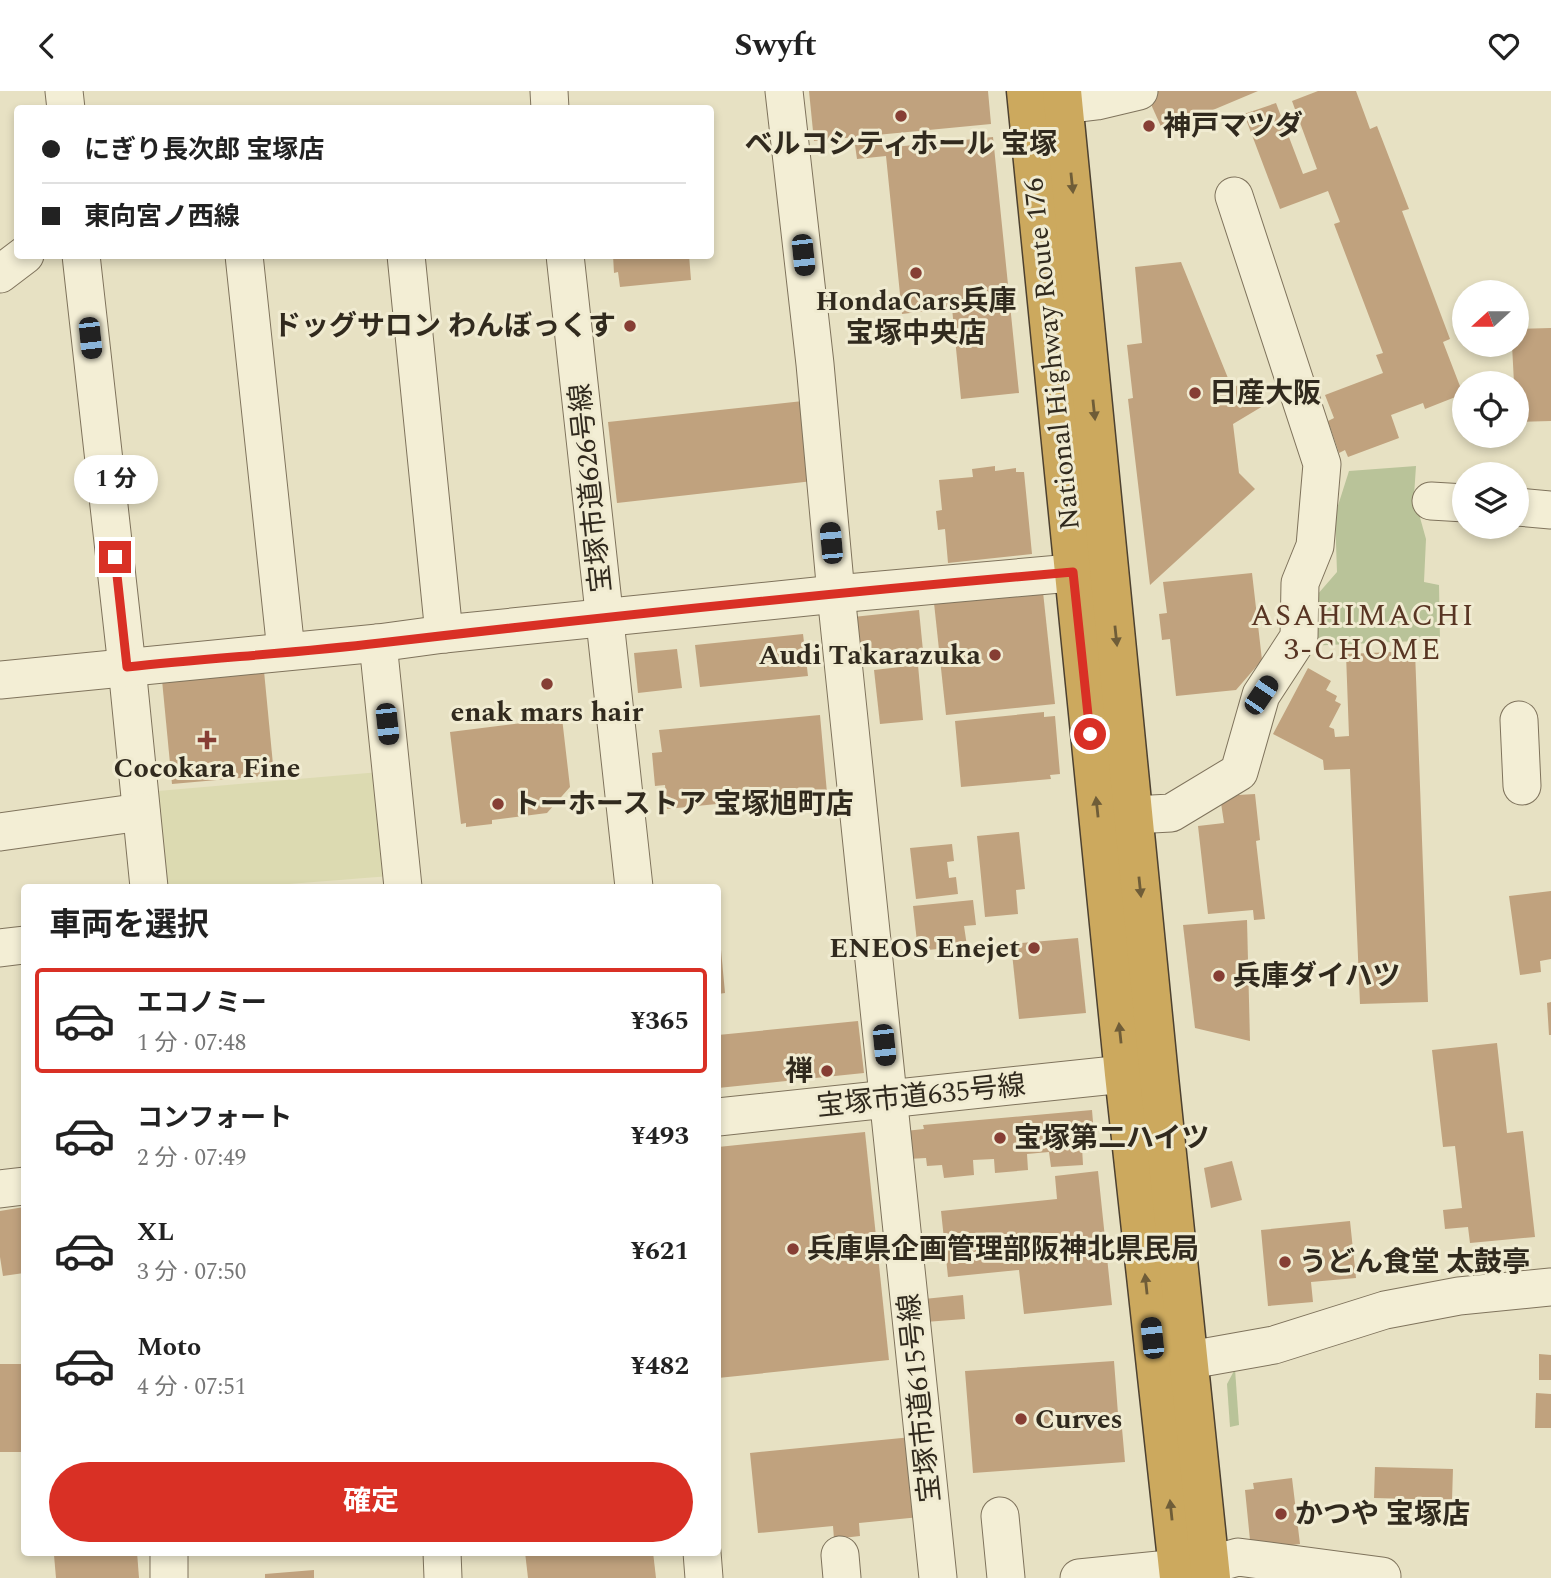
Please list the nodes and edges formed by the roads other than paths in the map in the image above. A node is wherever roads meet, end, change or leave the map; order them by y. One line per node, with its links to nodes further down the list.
1 (784, 91): 15 (street, 宝塚市道615号線)
2 (1026, 91): 14 (highway, National Highway Route 176)
3 (1139, 91): 4 (street)
4 (1063, 98): 14 (highway, National Highway Route 176, one-way to 14)
5 (1234, 196): 25 (street)
6 (20, 259): 11 (street)
7 (81, 259): 20 (street)
8 (244, 259): 19 (street)
9 (406, 259): 17 (street)
10 (565, 259): 16 (street, 宝塚市道626号線)
11 (0, 274)
12 (1529, 508): 13 (street)
13 (1551, 510)
14 (1091, 571): 15 (street); 25 (highway, National Highway Route 176, one-way to 25); 32 (highway, National Highway Route 176, one-way to 14)
15 (836, 594): 16 (street); 33 (street, 宝塚市道615号線)
16 (605, 618): 17 (street); 29 (street, 宝塚市道626号線)
17 (444, 634): 18 (street)
18 (378, 643): 19 (street); 28 (street)
19 (286, 651): 20 (street)
20 (127, 667): 21 (street); 24 (street)
21 (0, 680)
22 (1530, 738): 23 (street)
23 (1522, 786)
24 (141, 812): 26 (street); 27 (street)
25 (1133, 815): 38 (highway, National Highway Route 176, one-way to 38)
26 (0, 832)
27 (149, 884)
28 (403, 884)
29 (634, 884)
30 (21, 945): 31 (street)
31 (0, 948)
32 (1124, 1074): 33 (street, 宝塚市道635号線); 43 (highway, National Highway Route 176, one-way to 32)
33 (890, 1099): 34 (street, 宝塚市道635号線); 48 (street, 宝塚市道615号線)
34 (721, 1117)
35 (21, 1186): 36 (street)
36 (0, 1189)
37 (1551, 1287): 38 (street)
38 (1190, 1360): 43 (highway, National Highway Route 176)
39 (1000, 1517): 49 (street)
40 (169, 1556): 45 (street)
41 (442, 1556): 46 (street)
42 (702, 1556): 47 (street)
43 (1194, 1572): 44 (street); 50 (street)
44 (1382, 1576)
45 (169, 1578)
46 (443, 1578)
47 (704, 1578)
48 (938, 1578)
49 (1006, 1578)
50 (1079, 1578)

